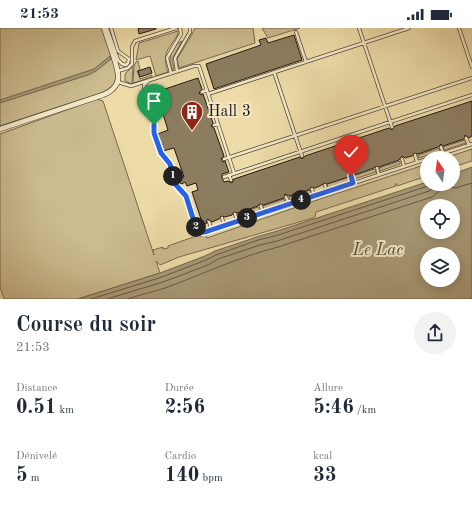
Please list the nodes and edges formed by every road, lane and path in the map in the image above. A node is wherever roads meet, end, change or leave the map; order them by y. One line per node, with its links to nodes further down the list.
1 (104, 28): 14 (street)
2 (107, 28): 3 (lane)
3 (110, 28)
4 (176, 28): 14 (lane)
5 (180, 28): 17 (lane)
6 (190, 28): 15 (lane)
7 (359, 28): 11 (lane)
8 (409, 28): 11 (lane)
9 (459, 28): 13 (lane)
10 (296, 32): 12 (lane)
11 (364, 43): 12 (lane); 24 (lane)
12 (306, 62): 16 (lane)
13 (472, 67)
14 (118, 71): 20 (street)
15 (177, 71): 17 (lane); 22 (lane)
16 (274, 72): 22 (lane); 30 (lane)
17 (171, 73): 19 (lane)
18 (472, 78): 24 (lane)
19 (148, 81): 20 (lane); 66 (lane)
20 (118, 82): 29 (street)
21 (202, 92): 22 (lane)
22 (208, 92): 26 (lane)
23 (472, 95): 25 (lane)
24 (385, 106): 25 (lane); 30 (lane)
25 (390, 122): 28 (lane); 34 (lane)
26 (218, 124): 27 (lane); 39 (lane)
27 (214, 125)
28 (392, 127)
29 (0, 128)
30 (295, 135): 34 (lane); 39 (lane)
31 (466, 138): 32 (lane)
32 (470, 145): 36 (lane)
33 (441, 146): 35 (lane)
34 (300, 151): 38 (lane); 46 (lane)
35 (442, 151)
36 (450, 151)
37 (415, 155): 43 (lane)
38 (302, 156)
39 (229, 157): 40 (lane); 46 (lane)
40 (224, 159)
41 (402, 159): 44 (lane)
42 (420, 161): 43 (lane)
43 (417, 162): 44 (lane)
44 (404, 166): 48 (lane)
45 (376, 168): 48 (lane)
46 (234, 173): 47 (lane)
47 (229, 175): 50 (lane); 51 (lane)
48 (378, 175): 52 (lane)
49 (351, 176): 52 (lane)
50 (224, 177)
51 (231, 180)
52 (353, 183): 55 (lane)
53 (325, 185): 55 (lane)
54 (312, 189): 56 (lane)
55 (327, 192): 56 (lane)
56 (314, 196): 58 (lane)
57 (286, 197): 58 (lane)
58 (288, 204): 60 (lane)
59 (261, 206): 60 (lane)
60 (263, 213): 63 (lane)
61 (235, 214): 63 (lane)
62 (222, 218): 65 (lane)
63 (237, 221): 65 (lane)
64 (209, 222): 66 (lane)
65 (224, 225): 66 (lane)
66 (212, 230)

